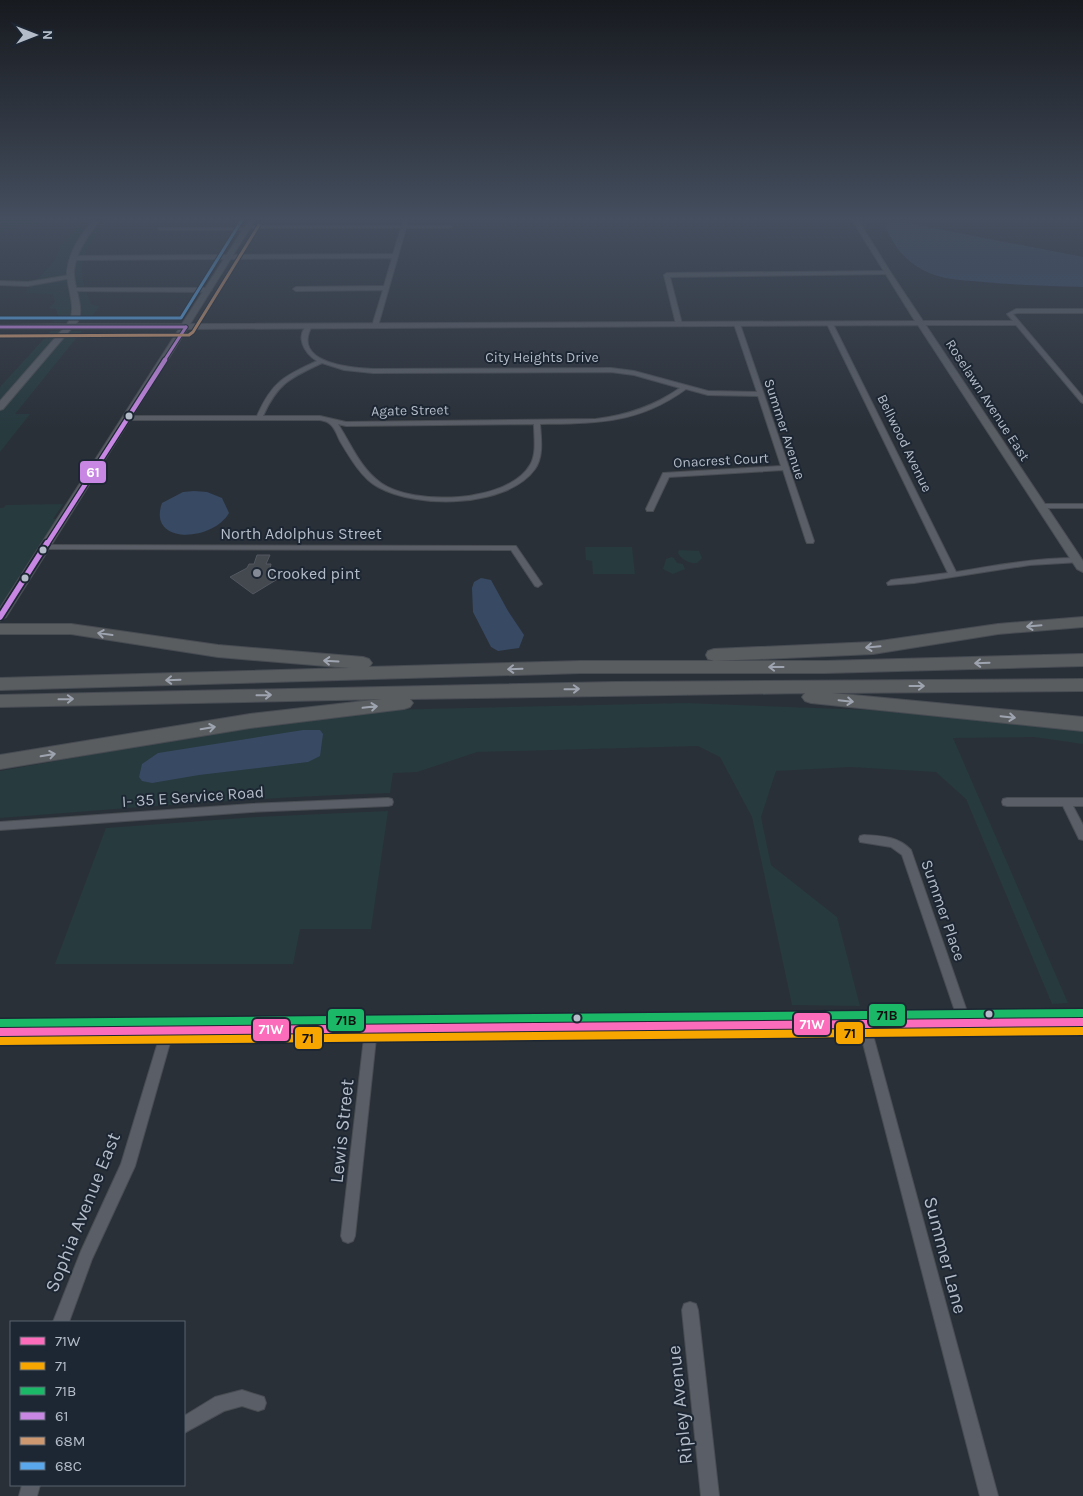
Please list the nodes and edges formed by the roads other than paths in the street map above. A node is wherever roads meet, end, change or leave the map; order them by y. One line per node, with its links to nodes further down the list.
1 (72, 290): 2 (street); 15 (street)
2 (208, 290): 16 (street)
3 (385, 290): 13 (street)
4 (671, 290): 9 (street)
5 (900, 290): 7 (street, Roselawn Avenue East)
6 (1083, 311): 8 (street)
7 (921, 323): 8 (street); 11 (street); 27 (street, Roselawn Avenue East)
8 (1018, 323): 20 (street)
9 (679, 324): 10 (street); 13 (street)
10 (738, 324): 11 (street); 19 (street, Summer Avenue)
11 (830, 324): 34 (street, Bellwood Avenue)
12 (308, 326): 13 (street); 16 (street); 17 (street)
13 (374, 326)
14 (0, 327): 15 (street)
15 (70, 327): 16 (street); 21 (street)
16 (186, 327): 22 (street)
17 (322, 361): 18 (street, City Heights Drive); 23 (street)
18 (684, 388): 19 (street, City Heights Drive); 25 (street, Agate Street)
19 (761, 394): 26 (street, Summer Avenue)
20 (1083, 401)
21 (0, 407)
22 (128, 418): 23 (street, Agate Street); 31 (street)
23 (259, 418): 24 (street, Agate Street)
24 (331, 421): 25 (street, Agate Street); 25 (street)
25 (537, 422)
26 (786, 468): 29 (street, Onacrest Court); 30 (street, Summer Avenue)
27 (1042, 506): 28 (street); 32 (street, Roselawn Avenue East)
28 (1083, 506)
29 (650, 509)
30 (810, 541)
31 (46, 547): 36 (street, North Adolphus Street); 37 (street)
32 (1077, 560): 33 (street, Roselawn Avenue East); 34 (street)
33 (1083, 569)
34 (953, 575): 35 (street)
35 (891, 583)
36 (538, 584)
37 (0, 617)
38 (1083, 622): 41 (highway, one-way to 41)
39 (0, 629): 42 (highway, one-way to 39)
40 (1083, 660): 41 (highway, one-way to 41)
41 (580, 667): 42 (highway, one-way to 42)
42 (484, 670): 43 (highway, one-way to 43)
43 (0, 684)
44 (1083, 685): 45 (highway, one-way to 44)
45 (710, 687): 46 (highway, one-way to 45); 48 (highway, one-way to 48)
46 (523, 690): 47 (highway, one-way to 46); 49 (highway, one-way to 46)
47 (0, 701)
48 (1083, 724)
49 (0, 762)
50 (388, 802): 54 (street, I- 35 E Service Road)
51 (1007, 802): 52 (street)
52 (1066, 802): 53 (street); 55 (street)
53 (1083, 802)
54 (0, 826)
55 (1083, 836)
56 (864, 840): 58 (street, Summer Place)
57 (1083, 1022): 58 (street)
58 (965, 1023): 59 (street)
59 (864, 1024): 60 (street); 69 (street, Summer Lane)
60 (371, 1030): 62 (street); 63 (street, Lewis Street)
61 (0, 1032): 62 (street)
62 (167, 1032): 65 (street, Sophia Avenue East)
63 (348, 1236)
64 (690, 1310): 68 (street, Ripley Avenue)
65 (61, 1321)
66 (258, 1404): 67 (street)
67 (185, 1424)
68 (710, 1496)
69 (988, 1496)

